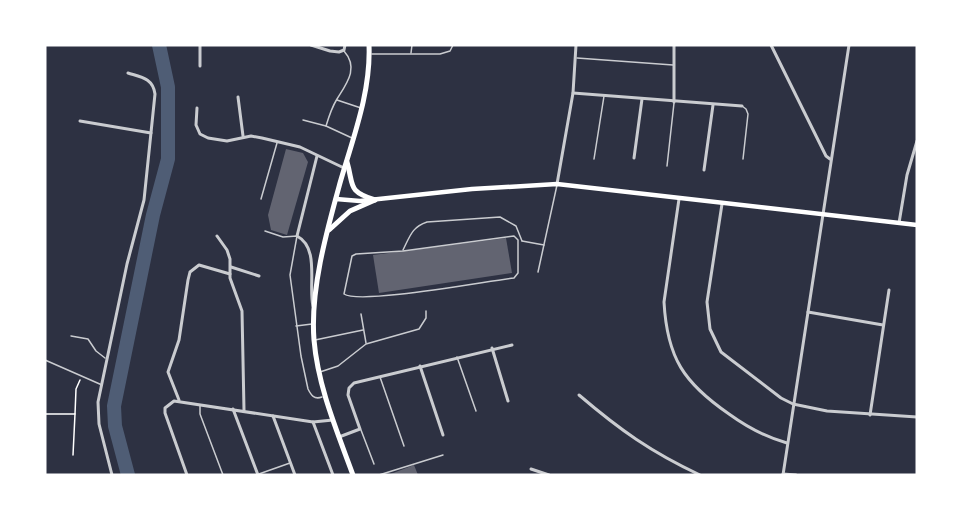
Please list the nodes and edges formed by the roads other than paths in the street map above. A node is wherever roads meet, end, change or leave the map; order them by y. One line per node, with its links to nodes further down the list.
1 (200, 45): 15 (street)
2 (311, 45): 10 (street)
3 (369, 45): 11 (main road)
4 (411, 45): 12 (lane)
5 (453, 45): 12 (lane)
6 (576, 45): 13 (street)
7 (674, 45): 14 (street)
8 (771, 45): 39 (street)
9 (849, 45): 39 (street)
10 (344, 47): 20 (lane)
11 (370, 54): 12 (lane); 26 (main road)
12 (411, 54)
13 (577, 58): 14 (lane); 17 (street)
14 (674, 65): 22 (street)
15 (200, 66)
16 (128, 73): 30 (street)
17 (573, 93): 18 (street); 44 (street)
18 (604, 96): 21 (street); 37 (lane)
19 (238, 97): 31 (street)
20 (336, 99): 26 (lane); 29 (lane)
21 (642, 99): 22 (street); 36 (street)
22 (674, 102): 23 (street); 41 (lane)
23 (713, 105): 24 (street); 43 (street)
24 (742, 106): 38 (lane)
25 (196, 108): 31 (street)
26 (362, 108): 32 (main road)
27 (303, 120): 29 (lane)
28 (80, 121): 30 (street)
29 (326, 126): 32 (lane)
30 (151, 133): 80 (street)
31 (243, 137): 34 (street)
32 (353, 138): 40 (main road)
33 (917, 141): 51 (street)
34 (278, 142): 35 (street); 45 (lane)
35 (317, 155): 42 (street); 56 (street)
36 (634, 158)
37 (594, 159)
38 (743, 159)
39 (830, 159): 50 (street)
40 (347, 161): 42 (main road); 48 (main road)
41 (667, 166)
42 (345, 168): 46 (main road)
43 (704, 170)
44 (557, 184): 47 (main road); 48 (main road); 59 (lane)
45 (261, 199)
46 (336, 199): 48 (main road); 53 (main road)
47 (679, 199): 49 (main road); 103 (street)
48 (375, 200): 53 (main road)
49 (722, 204): 50 (main road); 91 (street)
50 (822, 216): 51 (main road); 68 (street)
51 (899, 223): 52 (main road)
52 (917, 225)
53 (328, 230): 66 (main road)
54 (265, 231): 56 (lane)
55 (217, 236): 61 (street)
56 (297, 236): 66 (street); 72 (lane)
57 (518, 240): 58 (lane); 60 (lane); 60 (lane)
58 (522, 241): 59 (lane); 60 (lane)
59 (544, 245): 62 (lane)
60 (403, 250)
61 (231, 267): 63 (street); 64 (street)
62 (538, 272)
63 (230, 274): 88 (street); 93 (street)
64 (259, 276)
65 (889, 290): 71 (street)
66 (314, 310): 70 (main road)
67 (426, 311): 76 (lane)
68 (808, 312): 71 (street); 91 (street)
69 (361, 314): 73 (lane)
70 (313, 324): 72 (lane); 75 (main road)
71 (883, 325): 95 (street)
72 (296, 326): 87 (lane)
73 (363, 330): 75 (lane); 76 (lane)
74 (71, 336): 80 (lane)
75 (314, 340): 83 (main road)
76 (366, 344): 83 (lane)
77 (512, 345): 78 (street)
78 (492, 348): 79 (street); 89 (street)
79 (457, 357): 82 (street); 94 (lane)
80 (107, 359): 85 (street)
81 (45, 360): 85 (lane)
82 (420, 366): 84 (street); 101 (street)
83 (319, 372): 87 (main road)
84 (380, 376): 100 (street); 104 (lane)
85 (102, 386): 110 (street)
86 (579, 395): 119 (street)
87 (325, 396): 98 (main road)
88 (179, 400): 90 (street); 111 (street)
89 (508, 401)
90 (200, 404): 92 (street); 112 (lane)
91 (793, 404): 95 (street); 103 (street)
92 (233, 409): 93 (street); 113 (street)
93 (244, 410): 96 (street)
94 (476, 411)
95 (870, 415): 97 (street)
96 (273, 416): 99 (street); 106 (street)
97 (917, 417)
98 (333, 420): 99 (street); 102 (main road)
99 (313, 422): 115 (street)
100 (360, 429): 102 (street); 107 (lane)
101 (443, 435)
102 (339, 437): 116 (main road)
103 (787, 443): 109 (street)
104 (404, 446)
105 (443, 455): 117 (lane)
106 (290, 463): 113 (lane); 114 (street)
107 (374, 464)
108 (531, 469): 118 (street)
109 (783, 474): 120 (street)
110 (112, 475)
111 (187, 475)
112 (223, 475)
113 (257, 475)
114 (295, 475)
115 (333, 475)
116 (353, 475)
117 (379, 475)
118 (549, 475)
119 (700, 475)
120 (796, 475)

